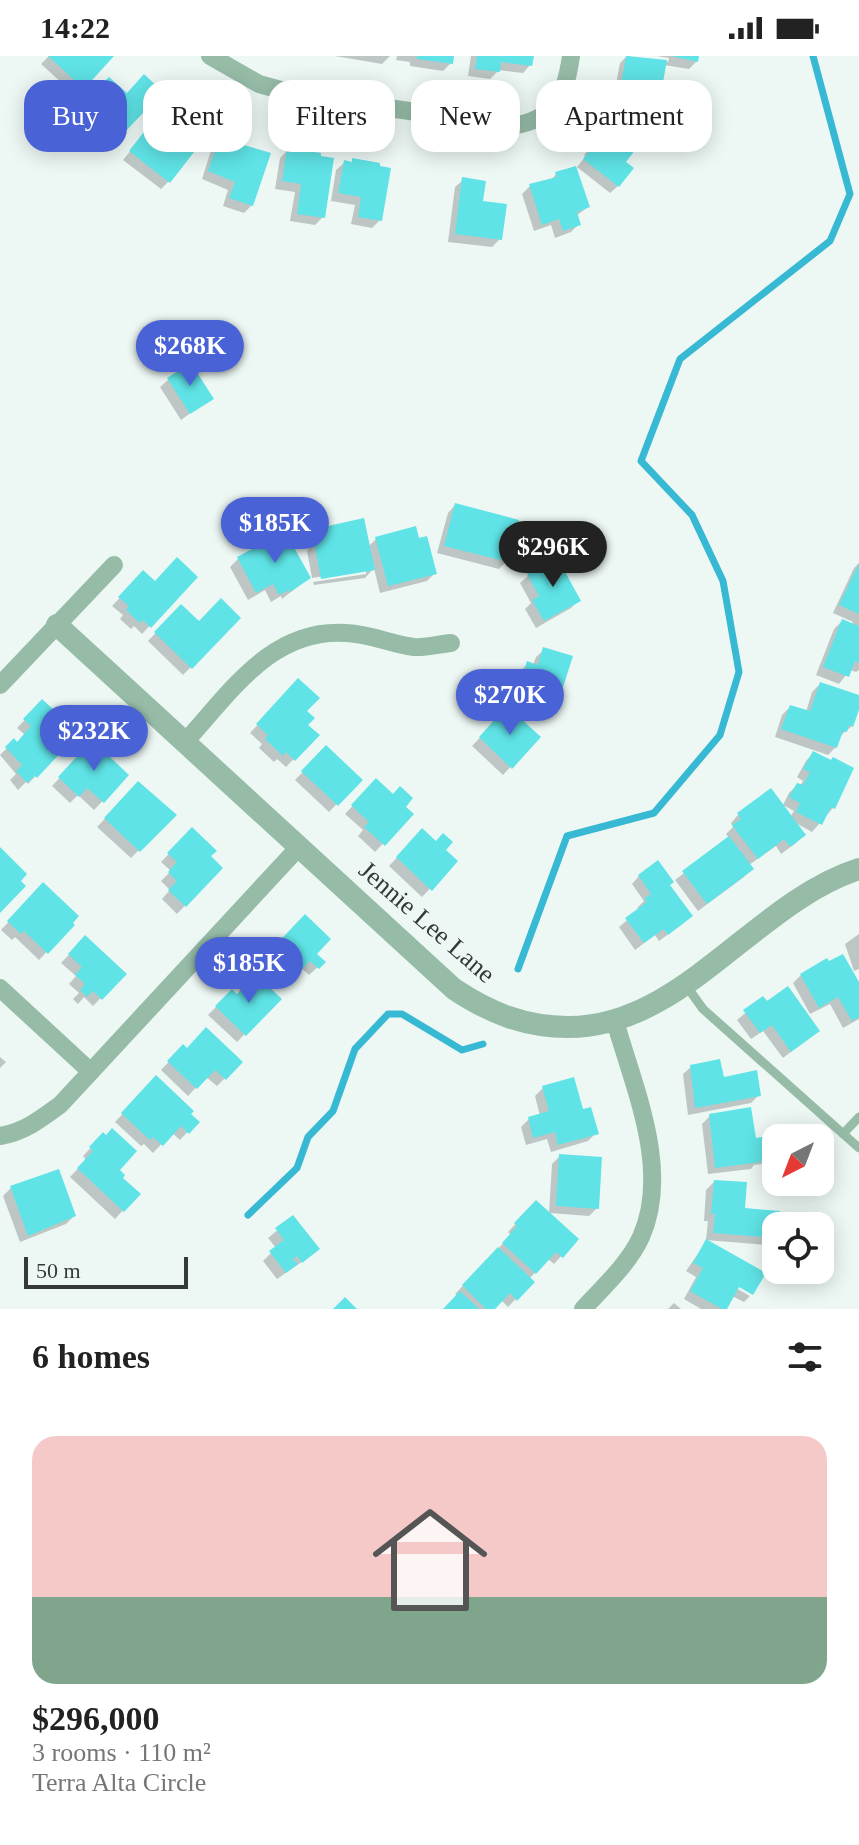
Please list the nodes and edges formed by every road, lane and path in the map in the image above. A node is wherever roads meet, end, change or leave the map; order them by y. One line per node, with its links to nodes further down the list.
1 (210, 56): 2 (street)
2 (571, 56)
3 (114, 565): 4 (street)
4 (57, 625): 6 (street); 7 (street, Jennie Lee Lane)
5 (451, 643): 7 (street)
6 (0, 685)
7 (185, 742): 8 (street, Jennie Lee Lane)
8 (299, 847): 12 (street, Jennie Lee Lane); 13 (street)
9 (859, 869): 10 (street, Jennie Lee Lane)
10 (685, 984): 12 (street, Jennie Lee Lane); 15 (lane)
11 (0, 988): 13 (street)
12 (615, 1021): 18 (street)
13 (91, 1072): 16 (street)
14 (859, 1117): 15 (lane)
15 (843, 1134): 17 (lane)
16 (0, 1136)
17 (859, 1148)
18 (583, 1309)

